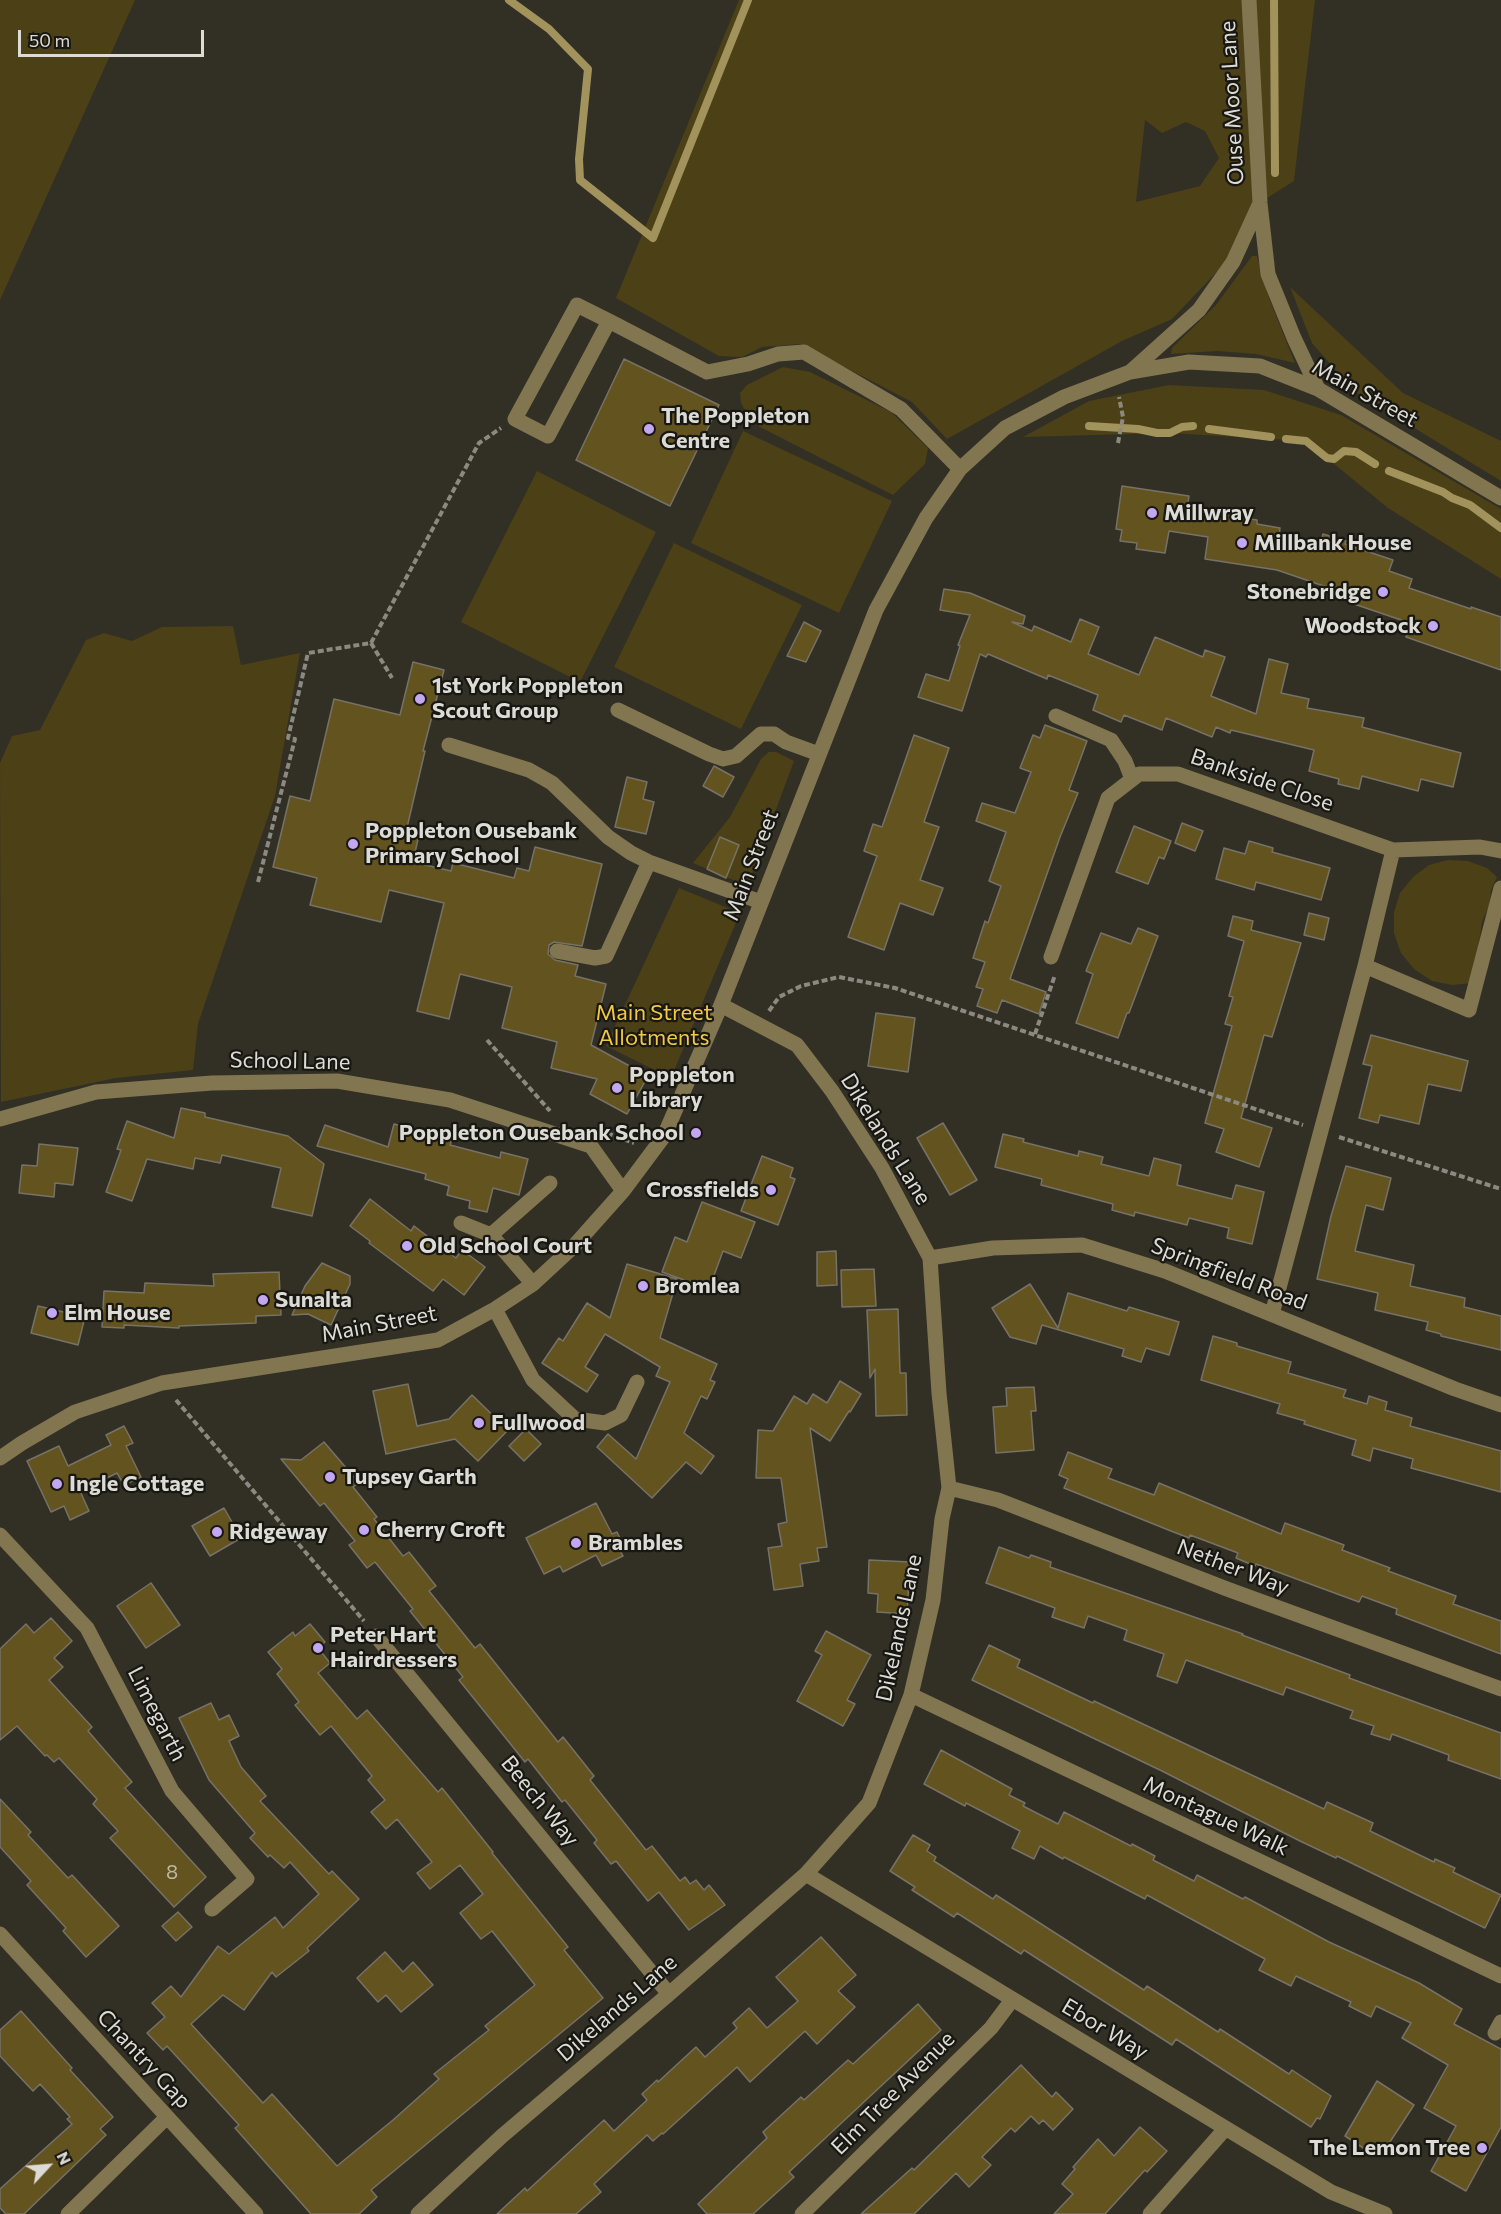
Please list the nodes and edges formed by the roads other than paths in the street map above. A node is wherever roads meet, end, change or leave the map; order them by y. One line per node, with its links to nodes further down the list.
1 (1249, 0): 2 (street, Ouse Moor Lane)
2 (1260, 203): 4 (street, Ouse Moor Lane); 5 (street, Ouse Moor Lane)
3 (609, 321): 3 (street); 6 (street)
4 (1130, 372): 5 (street, Main Street); 6 (street, Main Street)
5 (1318, 389): 7 (street, Main Street)
6 (960, 469): 11 (street, Main Street)
7 (1501, 498)
8 (618, 710): 11 (street)
9 (1056, 716): 12 (street)
10 (449, 745): 15 (street)
11 (819, 754): 17 (street, Main Street)
12 (1132, 779): 13 (street, Bankside Close); 19 (street, Bankside Close)
13 (1393, 850): 14 (street, Bankside Close); 20 (street)
14 (1501, 851)
15 (649, 862): 17 (street); 18 (street)
16 (1501, 888): 20 (street)
17 (761, 902): 21 (street, Main Street)
18 (557, 951)
19 (1052, 957)
20 (1365, 966): 30 (street)
21 (721, 1005): 24 (street, Main Street); 27 (street, Dikelands Lane)
22 (0, 1119): 24 (street, School Lane)
23 (549, 1183): 26 (street)
24 (623, 1191): 28 (street, Main Street)
25 (461, 1223): 26 (street)
26 (491, 1235): 28 (street)
27 (930, 1258): 30 (street, Springfield Road); 34 (street, Dikelands Lane)
28 (533, 1284): 29 (street, Main Street)
29 (495, 1309): 31 (street); 33 (street, Main Street)
30 (1272, 1314): 32 (street, Springfield Road)
31 (637, 1382)
32 (1501, 1405)
33 (0, 1458)
34 (950, 1488): 37 (street, Nether Way); 38 (street, Dikelands Lane)
35 (0, 1535): 40 (street, Limegarth)
36 (376, 1636): 45 (street, Beech Way)
37 (1501, 1689)
38 (911, 1695): 39 (street, Dikelands Lane); 44 (street, Montague Walk)
39 (807, 1874): 45 (street, Dikelands Lane); 46 (street, Ebor Way)
40 (212, 1909)
41 (0, 1934): 42 (street, Chantry Gap)
42 (12, 1948): 43 (street); 47 (street, Chantry Gap)
43 (0, 1959)
44 (1501, 1976)
45 (669, 1994): 51 (street, Dikelands Lane)
46 (1012, 2000): 48 (street, Ebor Way); 52 (street, Elm Tree Avenue)
47 (167, 2117): 49 (street); 50 (street, Chantry Gap)
48 (1225, 2129): 53 (street); 54 (street, Ebor Way)
49 (68, 2214)
50 (256, 2214)
51 (418, 2214)
52 (802, 2214)
53 (1150, 2214)
54 (1385, 2214)

